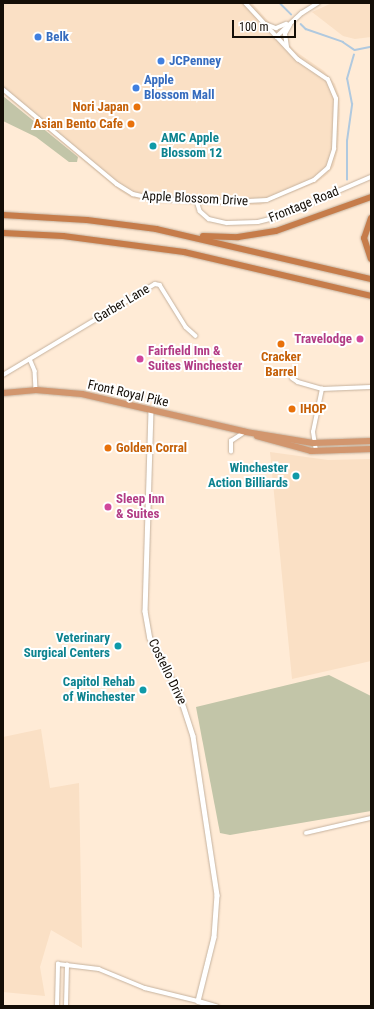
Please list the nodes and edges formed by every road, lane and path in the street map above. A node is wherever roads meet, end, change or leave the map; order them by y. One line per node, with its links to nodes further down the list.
1 (245, 3): 4 (street, Apple Blossom Drive)
2 (318, 3): 3 (street)
3 (294, 20): 4 (street); 5 (street); 6 (street)
4 (264, 24): 5 (street, Apple Blossom Drive)
5 (276, 36): 6 (street, Apple Blossom Drive)
6 (288, 50): 10 (street, Apple Blossom Drive)
7 (3, 89): 10 (street, Apple Blossom Drive)
8 (371, 177): 10 (street, Frontage Road)
9 (371, 197): 13 (highway)
10 (198, 201)
11 (3, 215): 13 (highway)
12 (371, 218): 15 (highway)
13 (172, 232): 16 (highway)
14 (3, 233): 17 (highway)
15 (371, 259)
16 (371, 279)
17 (371, 296)
18 (196, 336): 19 (street, Garber Lane)
19 (30, 359): 20 (street, Garber Lane); 24 (street)
20 (3, 375)
21 (292, 378): 23 (street)
22 (370, 387): 23 (street)
23 (322, 389): 29 (street)
24 (36, 390): 25 (highway, Front Royal Pike); 26 (highway, Front Royal Pike)
25 (3, 393)
26 (151, 410): 27 (highway, Front Royal Pike); 36 (street, Costello Drive)
27 (246, 432): 29 (highway, Front Royal Pike); 31 (street); 32 (highway, Front Royal Pike)
28 (371, 442): 29 (highway, Front Royal Pike)
29 (313, 443): 32 (street)
30 (371, 449): 32 (highway, Front Royal Pike)
31 (231, 452)
32 (316, 452)
33 (371, 818): 34 (street)
34 (306, 833)
35 (67, 965): 36 (street); 37 (street); 38 (street)
36 (198, 1001): 39 (street)
37 (58, 1006)
38 (66, 1006)
39 (216, 1006)

